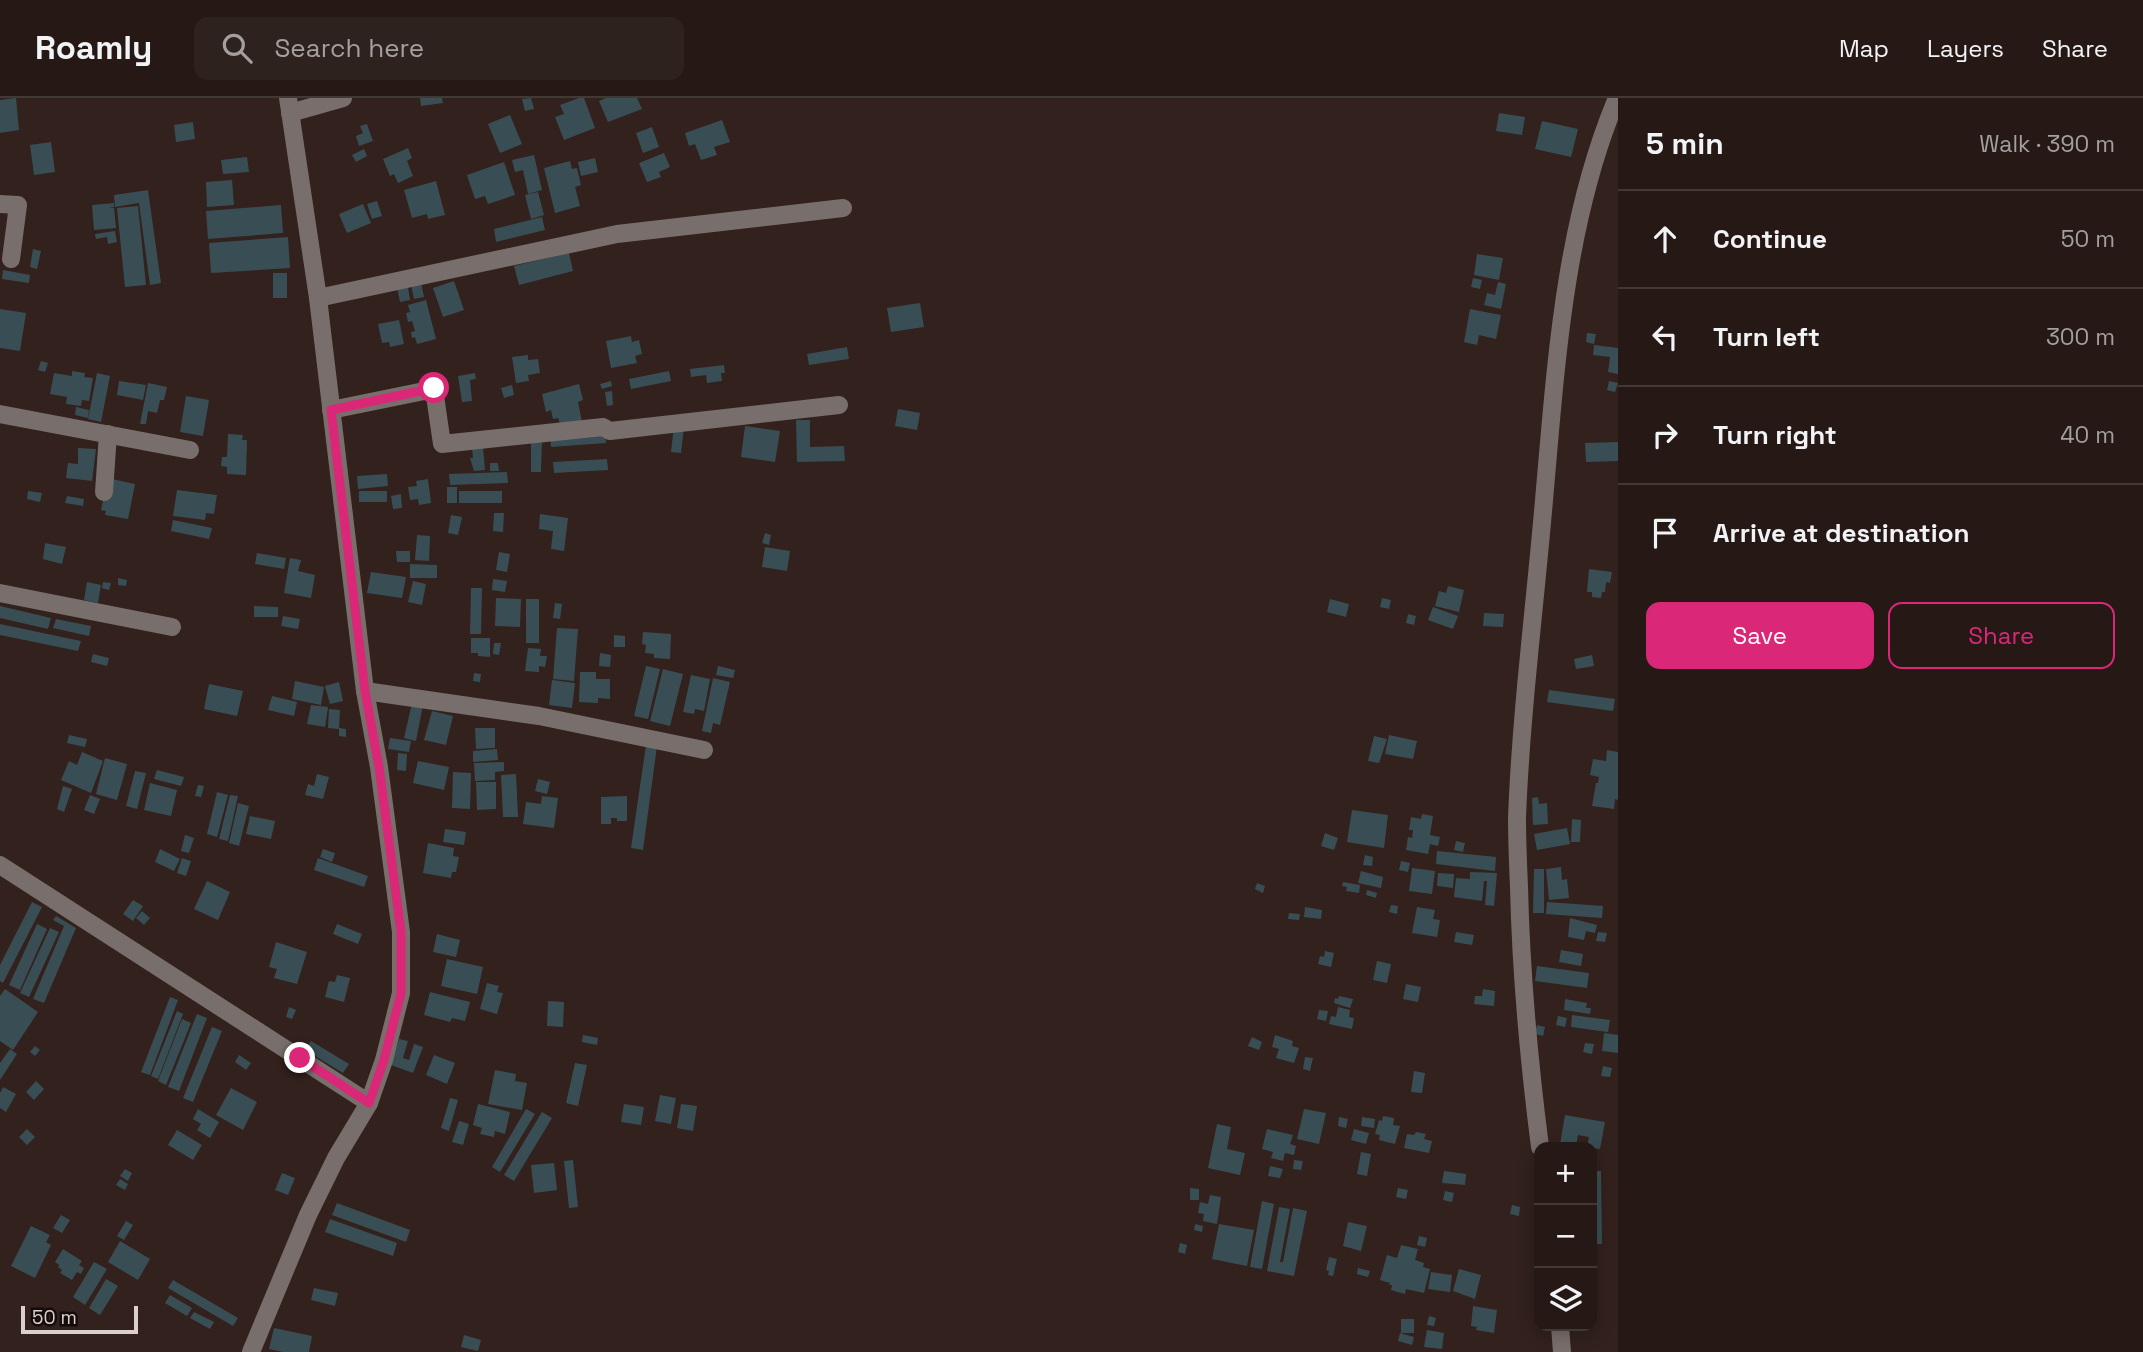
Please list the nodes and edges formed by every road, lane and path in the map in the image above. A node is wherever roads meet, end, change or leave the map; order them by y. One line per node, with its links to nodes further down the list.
1 (343, 98): 3 (street)
2 (1617, 98): 20 (street)
3 (289, 106): 7 (street)
4 (0, 204): 6 (street)
5 (843, 208): 7 (street)
6 (11, 259)
7 (318, 298): 9 (street)
8 (839, 405): 9 (street)
9 (331, 410): 16 (street)
10 (0, 414): 11 (street)
11 (108, 434): 12 (street); 13 (street)
12 (190, 450)
13 (104, 492)
14 (0, 593): 15 (street)
15 (172, 627)
16 (365, 691): 17 (street); 19 (street)
17 (704, 750)
18 (0, 864): 19 (street)
19 (369, 1103): 22 (street)
20 (1539, 1142)
21 (1560, 1331): 23 (street)
22 (251, 1352)
23 (1562, 1352)

